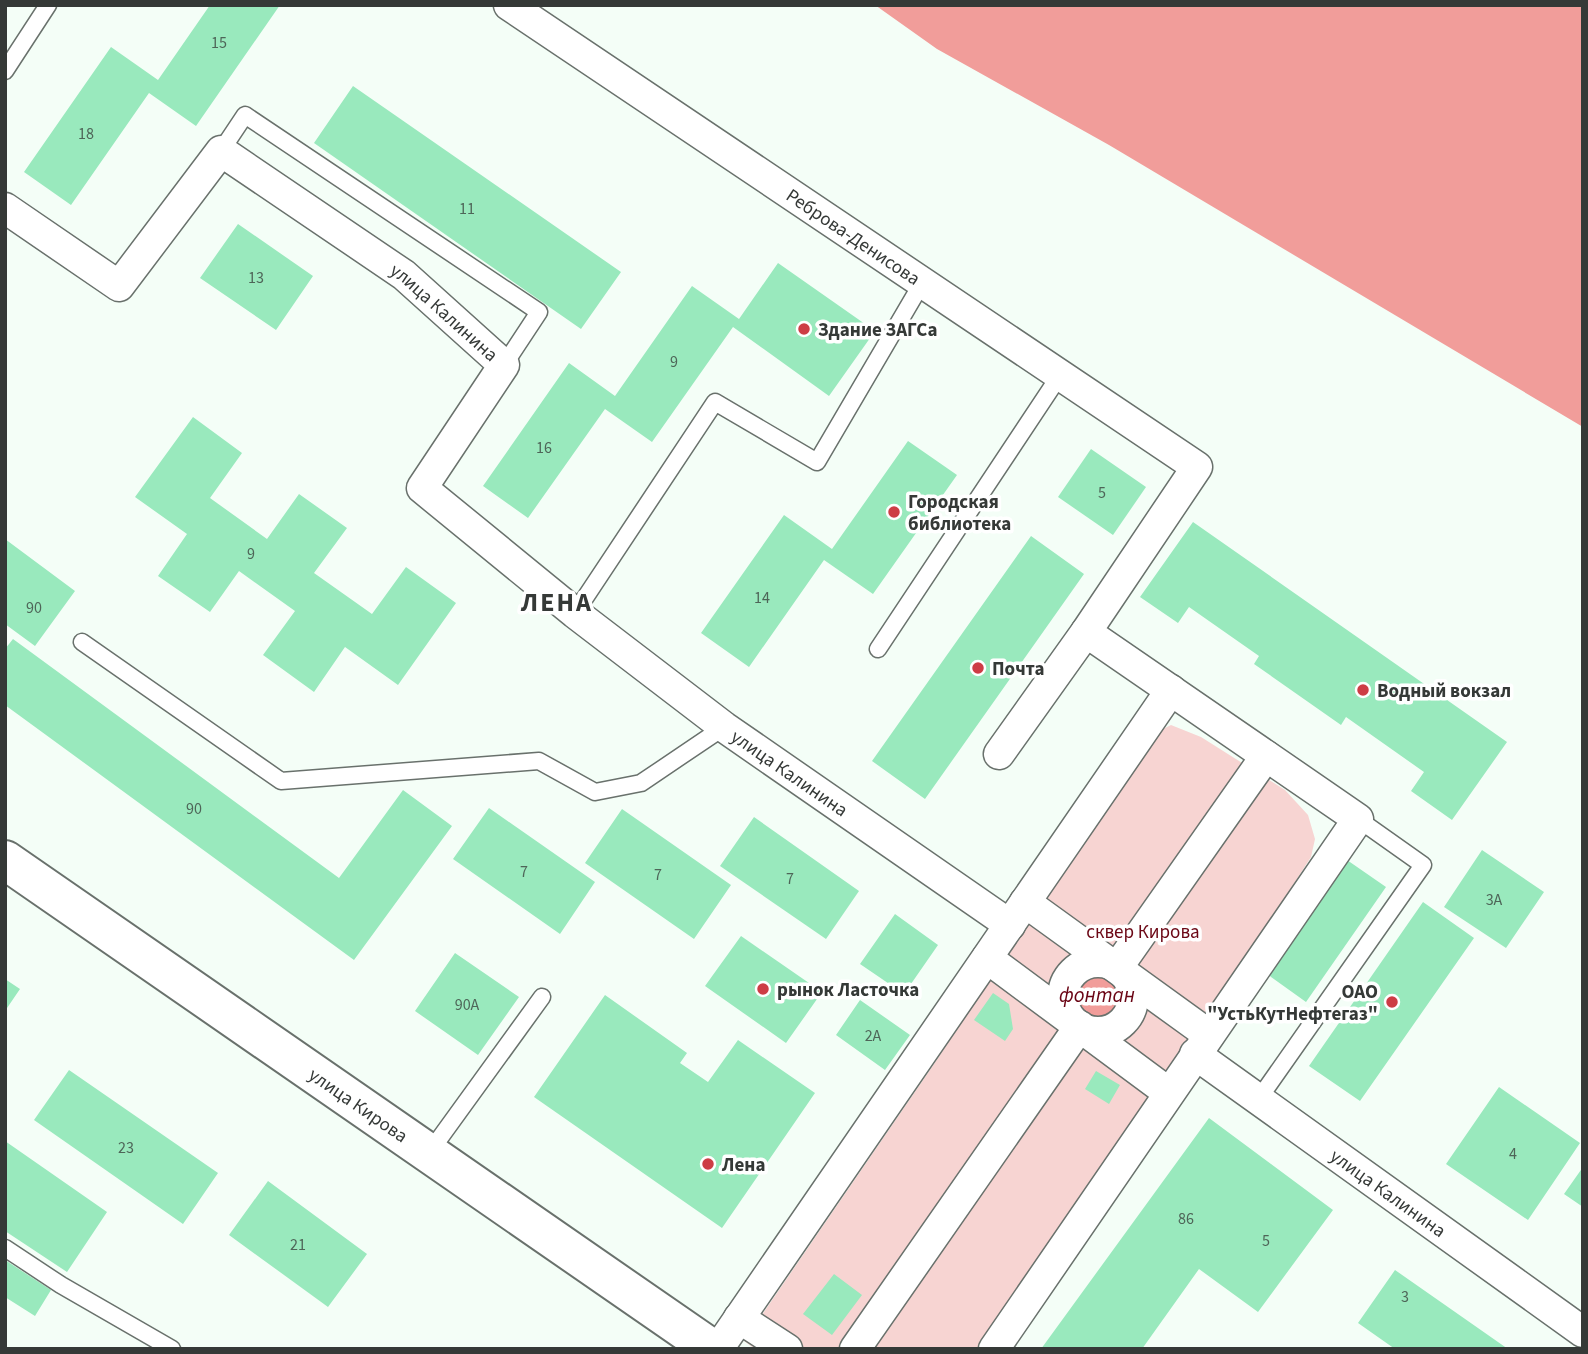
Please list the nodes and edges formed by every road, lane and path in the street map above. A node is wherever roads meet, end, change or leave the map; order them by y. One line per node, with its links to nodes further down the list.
1 (48, 5): 3 (lane)
2 (509, 5): 6 (street, Реброва-Денисова)
3 (5, 71)
4 (221, 151): 5 (street); 7 (street, улица Калинина); 7 (lane)
5 (5, 208)
6 (922, 283): 8 (street, Реброва-Денисова); 9 (lane)
7 (504, 365): 9 (street, улица Калинина)
8 (1060, 375): 10 (street, Реброва-Денисова); 12 (lane)
9 (575, 613): 14 (street, улица Калинина)
10 (1086, 632): 13 (street); 15 (street)
11 (82, 642): 14 (lane)
12 (878, 649)
13 (1171, 690): 16 (street); 19 (street)
14 (724, 727): 19 (street, улица Калинина)
15 (999, 754)
16 (1266, 756): 17 (street); 21 (street)
17 (1358, 819): 24 (street); 26 (lane)
18 (5, 860): 27 (main road, улица Кирова)
19 (1017, 913): 20 (street); 21 (street, улица Калинина)
20 (987, 958): 23 (street); 29 (street)
21 (1117, 968): 23 (street); 23 (street); 24 (street, улица Калинина)
22 (542, 997): 27 (lane)
23 (1080, 1026): 25 (street); 35 (street)
24 (1202, 1044): 25 (street); 26 (street, улица Калинина)
25 (1169, 1093): 36 (street)
26 (1258, 1100): 30 (street, улица Калинина)
27 (429, 1153): 32 (main road, улица Кирова)
28 (5, 1248): 31 (lane)
29 (739, 1318): 33 (street); 34 (street)
30 (1583, 1332)
31 (173, 1349)
32 (712, 1349)
33 (718, 1349)
34 (788, 1349)
35 (855, 1349)
36 (993, 1349)

